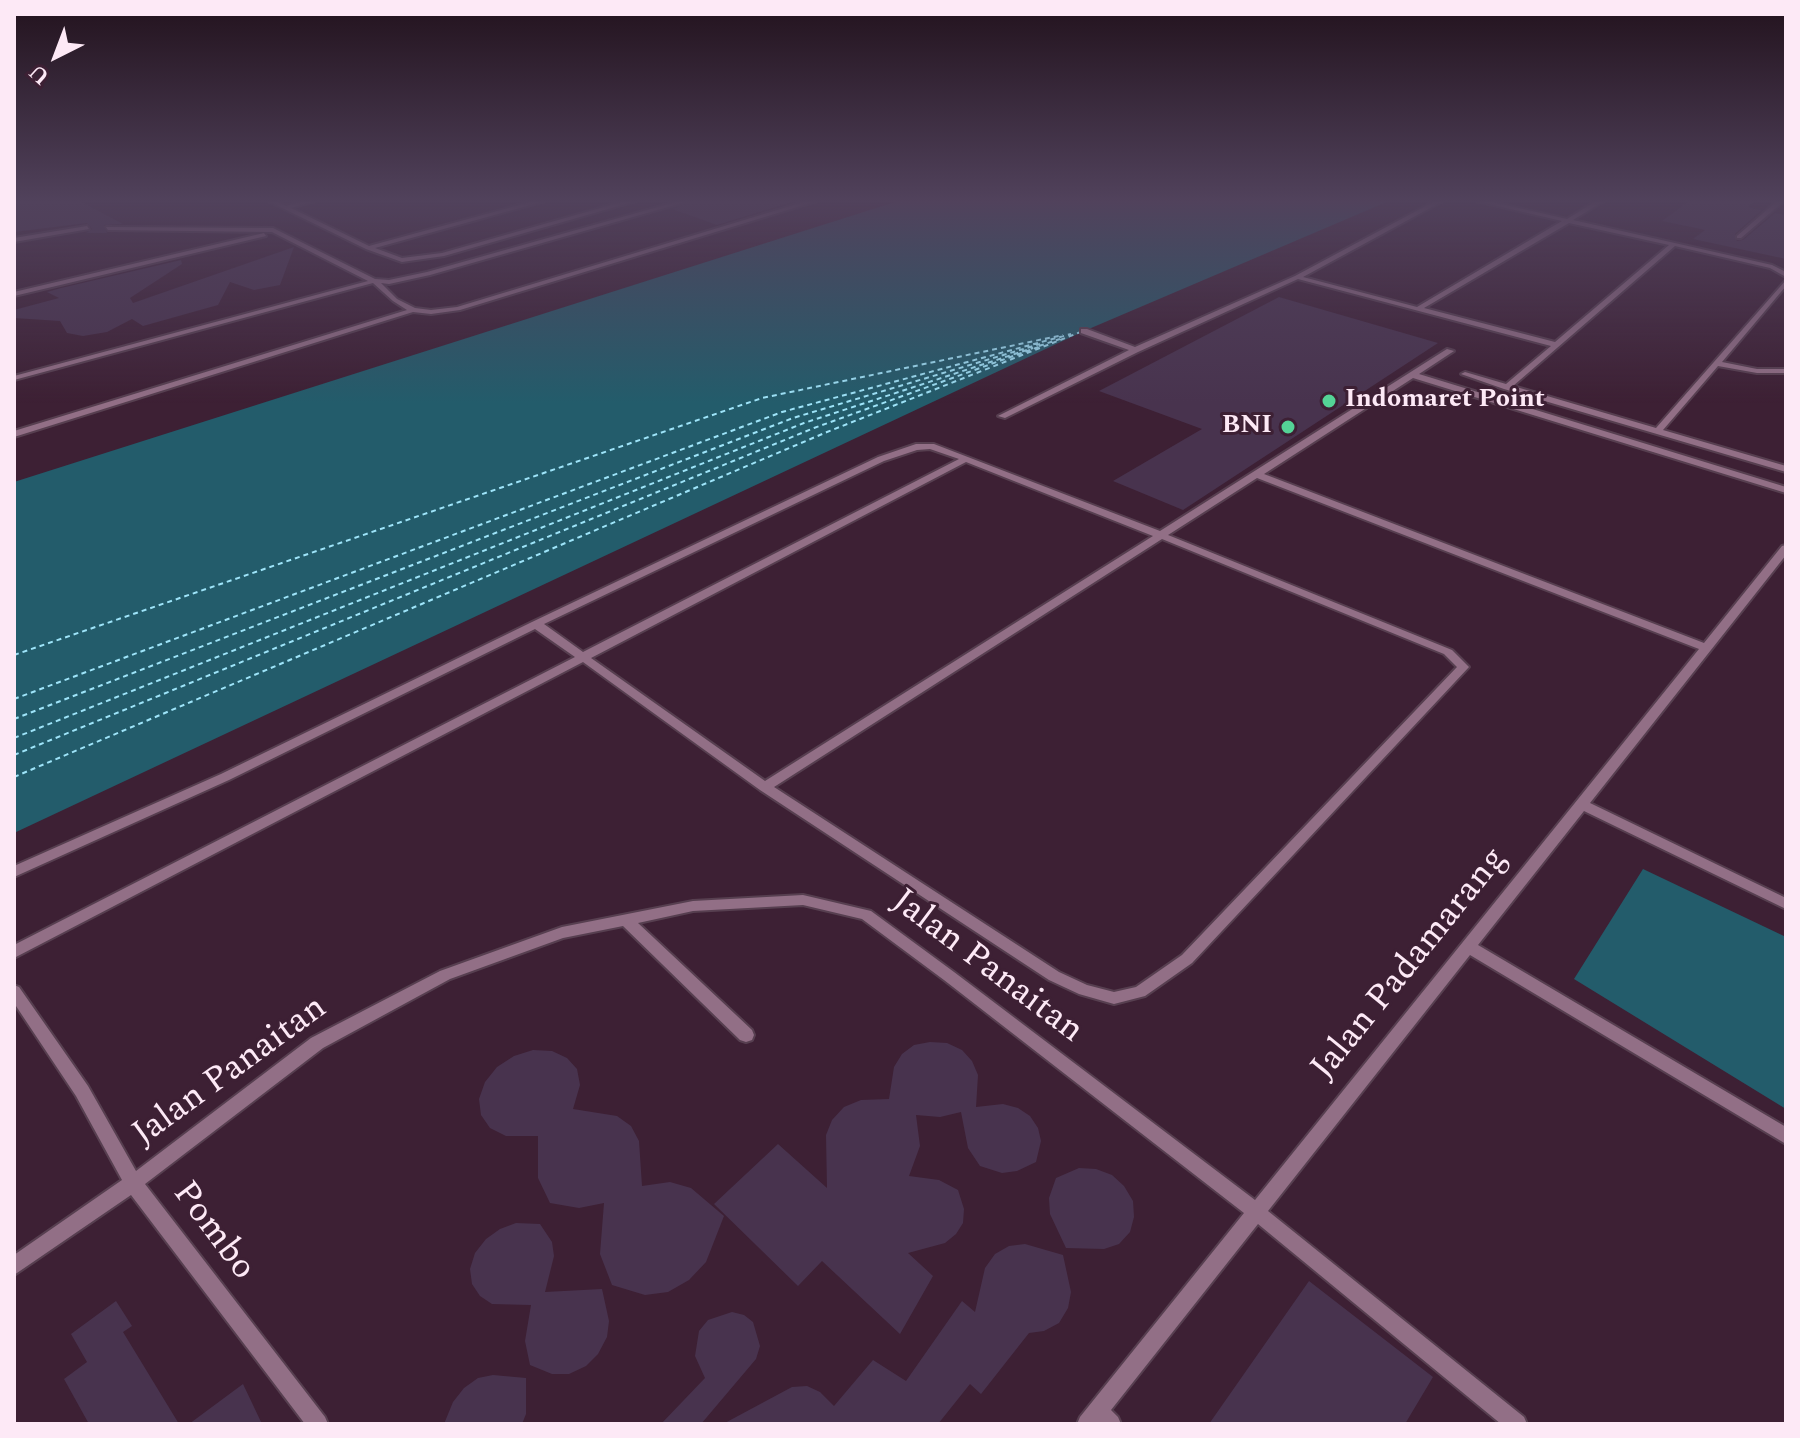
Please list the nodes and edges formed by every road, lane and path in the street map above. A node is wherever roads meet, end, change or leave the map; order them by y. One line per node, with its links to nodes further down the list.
1 (123, 268): 11 (lane)
2 (349, 268): 9 (lane)
3 (449, 268): 9 (lane)
4 (593, 268): 13 (lane)
5 (1314, 268): 8 (lane)
6 (1486, 268): 12 (lane)
7 (1646, 268): 15 (lane)
8 (1297, 277): 12 (lane); 16 (lane)
9 (374, 281): 13 (lane); 22 (lane)
10 (1786, 282): 18 (lane)
11 (14, 294)
12 (1418, 309): 15 (lane)
13 (413, 310): 26 (lane)
14 (1084, 331): 16 (lane)
15 (1556, 345): 23 (lane)
16 (1135, 350): 24 (lane)
17 (1450, 351): 21 (lane)
18 (1717, 363): 19 (lane); 25 (lane)
19 (1786, 371)
20 (1465, 374): 23 (lane)
21 (1412, 375): 29 (lane); 30 (lane)
22 (14, 378)
23 (1507, 387): 25 (lane)
24 (1002, 416)
25 (1658, 431): 28 (lane)
26 (14, 434)
27 (966, 459): 31 (lane); 33 (lane); 35 (lane)
28 (1786, 469)
29 (1256, 474): 31 (lane); 34 (lane)
30 (1786, 490)
31 (1158, 534): 36 (lane); 36 (lane)
32 (1786, 548): 34 (lane, Jalan Padamarang)
33 (536, 624): 35 (lane); 38 (lane)
34 (1707, 648): 37 (lane, Jalan Padamarang)
35 (581, 656): 36 (lane); 42 (lane)
36 (765, 787)
37 (1582, 804): 39 (lane); 41 (lane, Jalan Padamarang)
38 (14, 872)
39 (1786, 904)
40 (626, 920): 44 (lane); 46 (lane, Jalan Panaitan); 47 (lane, Jalan Panaitan)
41 (1467, 946): 45 (lane); 47 (lane, Jalan Padamarang)
42 (14, 952)
43 (14, 991): 46 (lane, Pombo)
44 (746, 1035)
45 (1786, 1136)
46 (133, 1183): 48 (lane, Jalan Panaitan); 50 (lane, Pombo)
47 (1255, 1211): 49 (lane, Jalan Padamarang); 51 (lane, Jalan Panaitan)
48 (14, 1266)
49 (1099, 1420)
50 (318, 1424)
51 (1517, 1424)

